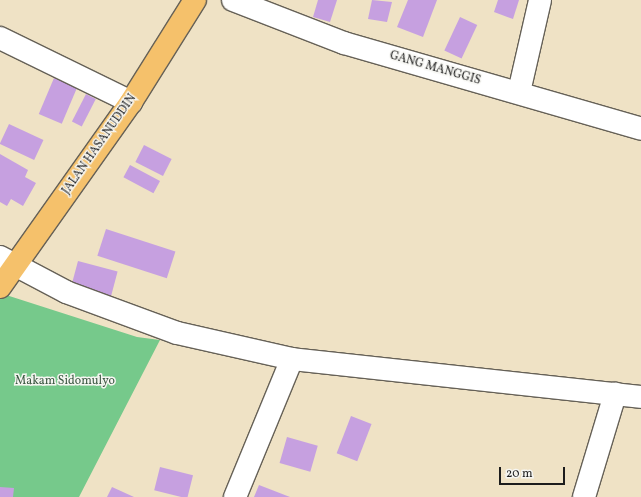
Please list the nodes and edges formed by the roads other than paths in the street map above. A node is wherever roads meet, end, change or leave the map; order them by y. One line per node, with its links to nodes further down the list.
1 (195, 0): 6 (main road, JALAN HASANUDDIN)
2 (233, 0): 5 (street, GANG MANGGIS)
3 (540, 0): 5 (street)
4 (0, 38): 6 (street)
5 (519, 92): 7 (street, GANG MANGGIS)
6 (130, 102): 8 (main road, JALAN HASANUDDIN)
7 (641, 129)
8 (8, 261): 9 (main road, JALAN HASANUDDIN); 10 (street)
9 (0, 287)
10 (292, 359): 11 (street); 13 (street)
11 (615, 394): 12 (street); 14 (street)
12 (641, 397)
13 (234, 497)
14 (584, 497)

